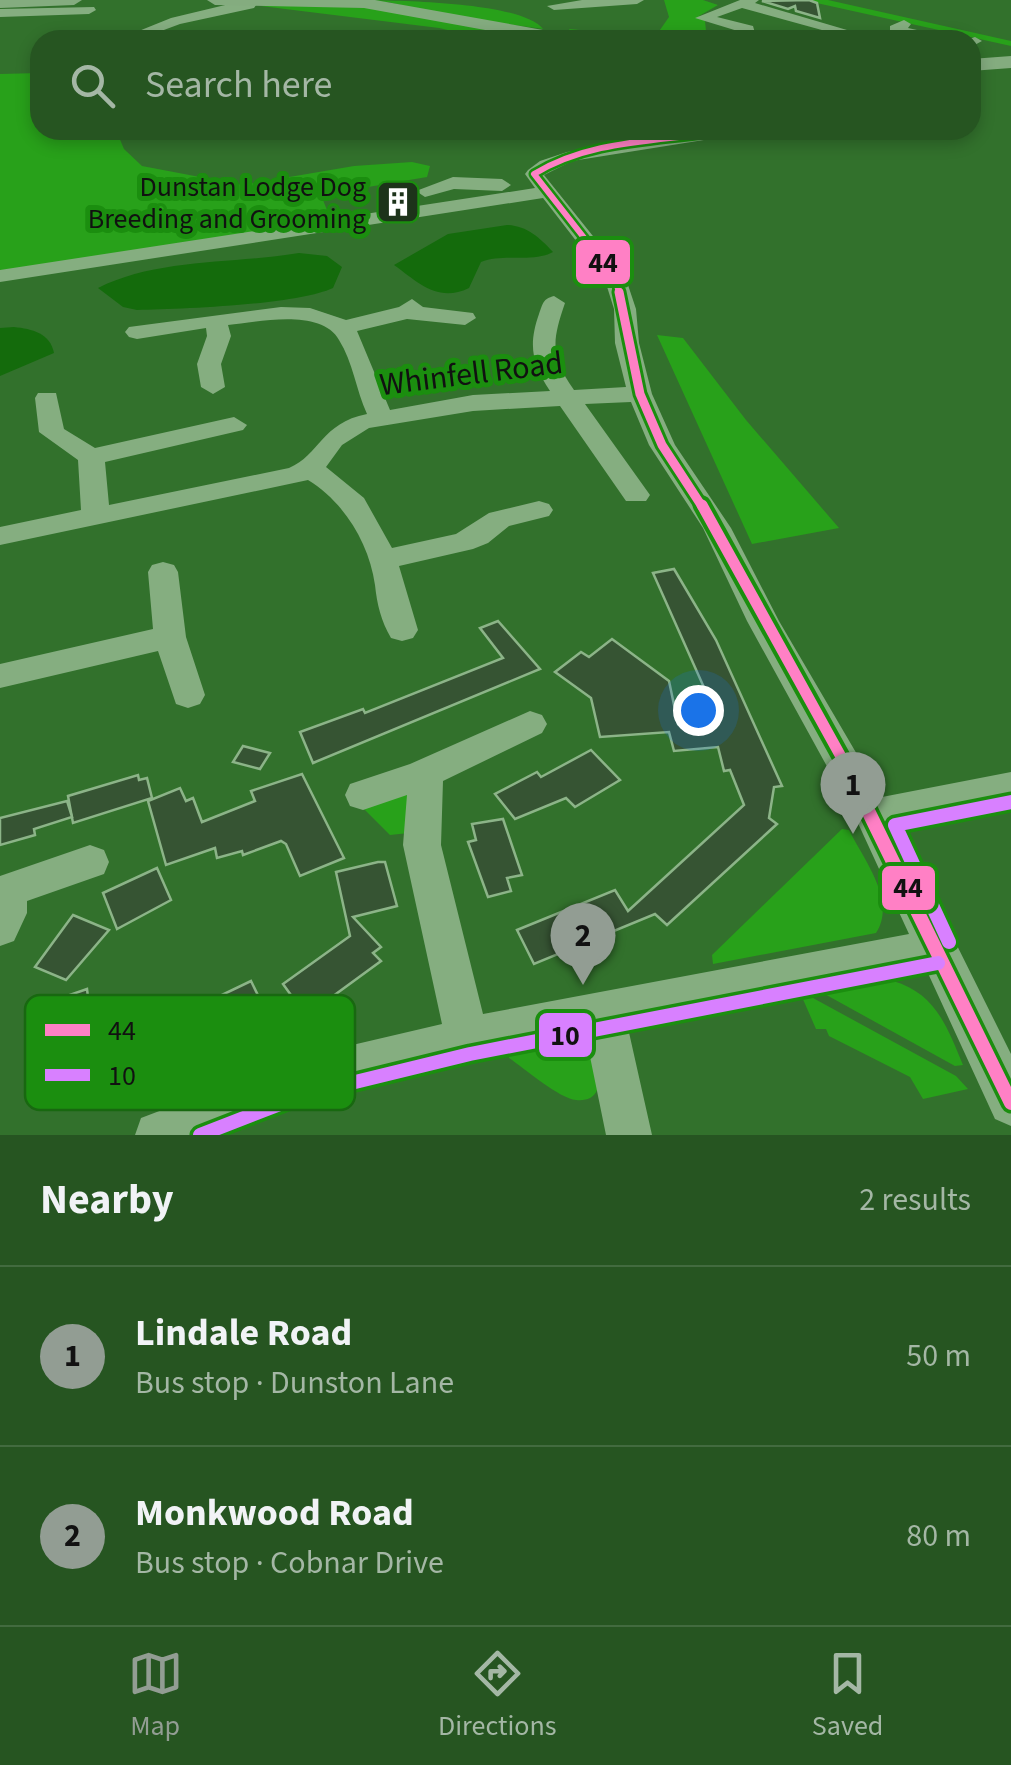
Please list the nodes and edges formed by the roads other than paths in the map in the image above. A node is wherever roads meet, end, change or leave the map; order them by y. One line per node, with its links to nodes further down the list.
1 (215, 0): 5 (main road)
2 (311, 0): 5 (main road); 15 (main road)
3 (637, 0): 8 (street)
4 (762, 0): 12 (street)
5 (252, 1): 14 (street)
6 (0, 2): 9 (main road)
7 (747, 2): 12 (street); 17 (street)
8 (551, 3): 16 (street)
9 (82, 5): 11 (street)
10 (836, 10): 13 (street)
11 (0, 13)
12 (788, 15): 13 (street); 18 (street)
13 (819, 17): 19 (street)
14 (151, 30)
15 (515, 30)
16 (556, 30)
17 (748, 30)
18 (848, 30)
19 (860, 30)
20 (1011, 62): 21 (main road)
21 (981, 64)
22 (672, 140): 23 (street)
23 (544, 188): 24 (street); 25 (street); 32 (street)
24 (425, 190)
25 (0, 276)
26 (554, 303): 33 (street)
27 (465, 318): 28 (street)
28 (344, 327): 29 (street); 35 (street)
29 (218, 329): 30 (street); 31 (street)
30 (137, 332)
31 (213, 386)
32 (640, 394): 33 (street, Whinfell Road); 51 (street)
33 (564, 396): 35 (street, Whinfell Road); 39 (street)
34 (47, 398): 37 (street)
35 (381, 418): 38 (street, Whinfell Road)
36 (234, 425): 37 (street)
37 (92, 456): 41 (street)
38 (310, 469): 41 (street); 44 (street)
39 (636, 495)
40 (539, 510): 44 (street)
41 (96, 515): 42 (street)
42 (0, 536)
43 (163, 572): 46 (street)
44 (386, 572): 45 (street)
45 (402, 630)
46 (0, 676)
47 (530, 724): 48 (street)
48 (423, 774): 50 (street); 56 (street)
49 (1011, 787): 51 (street)
50 (363, 795)
51 (873, 814): 54 (street)
52 (90, 862): 53 (street)
53 (2, 904)
54 (935, 948): 55 (street); 58 (street)
55 (602, 1013): 56 (street); 61 (street)
56 (468, 1039): 57 (street)
57 (355, 1067)
58 (1011, 1103)
59 (223, 1110): 60 (street)
60 (158, 1135)
61 (629, 1135)

